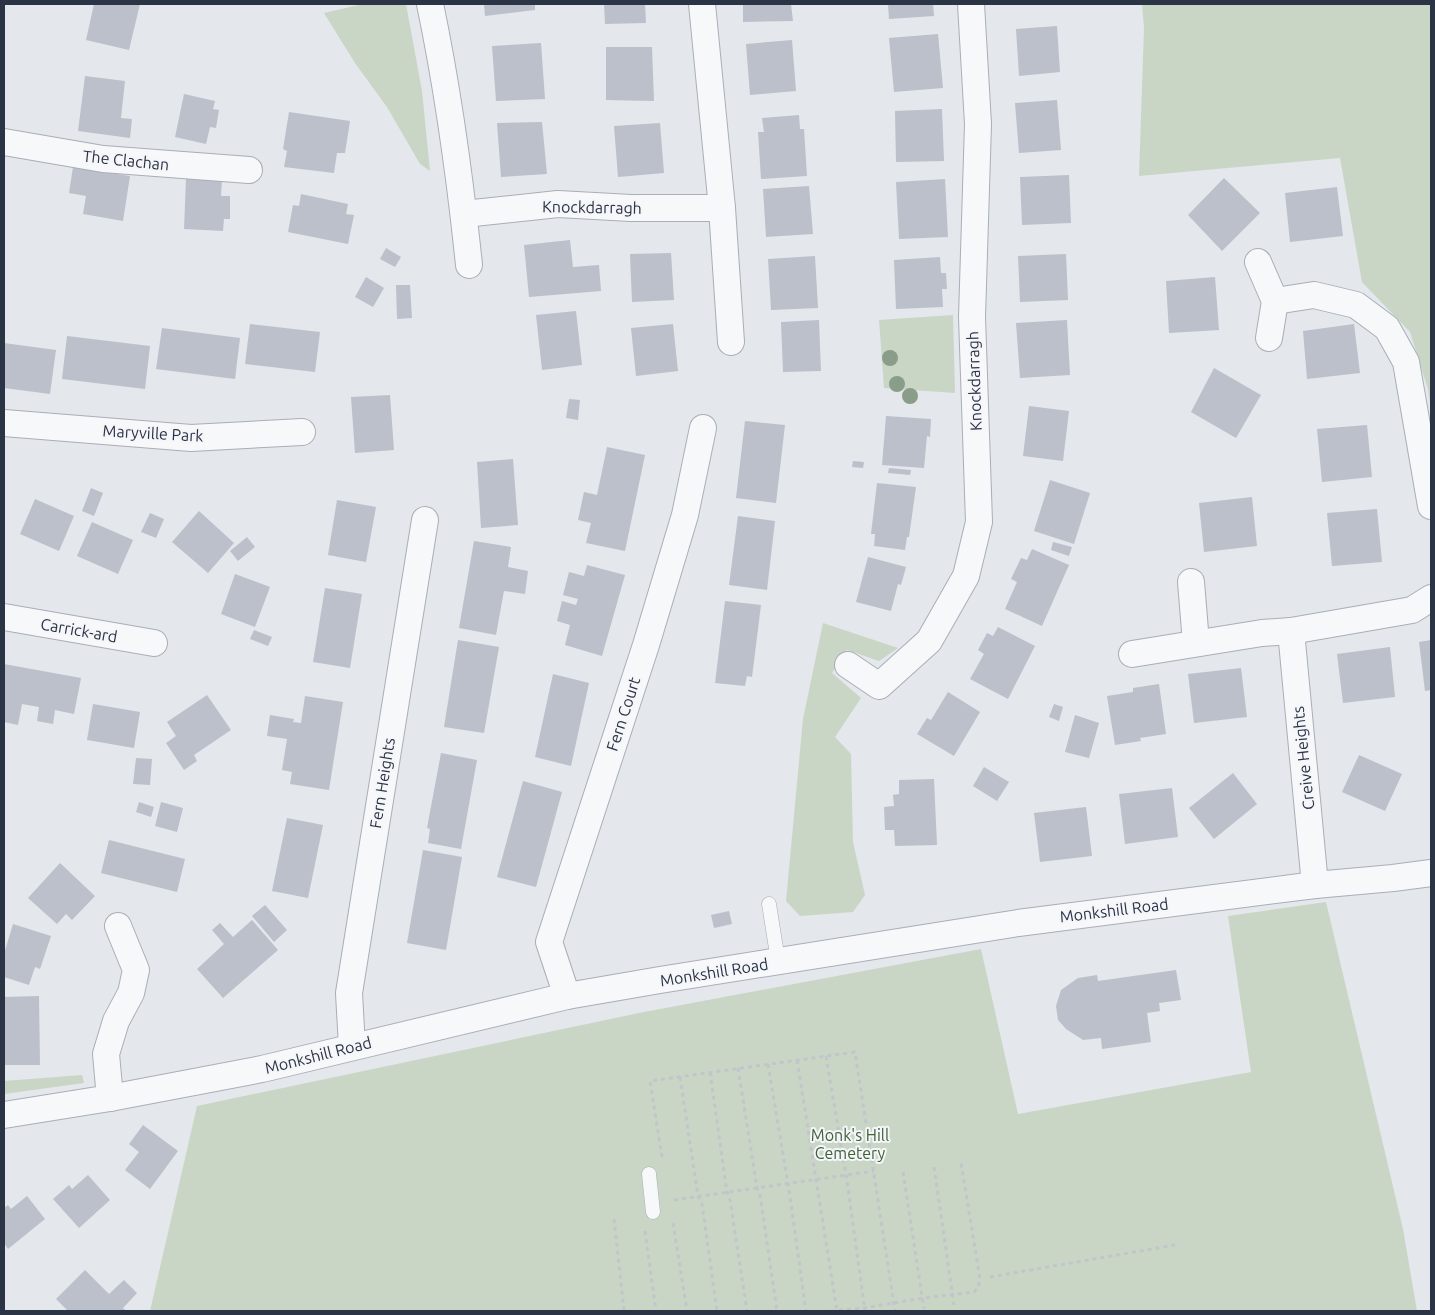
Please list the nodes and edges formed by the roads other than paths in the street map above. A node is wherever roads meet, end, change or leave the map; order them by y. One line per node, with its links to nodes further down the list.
1 (430, 4): 7 (street)
2 (702, 4): 6 (street)
3 (971, 4): 25 (street, Knockdarragh)
4 (4, 142): 5 (street, The Clachan)
5 (249, 170)
6 (722, 208): 7 (street, Knockdarragh); 12 (street)
7 (464, 214): 9 (street)
8 (1258, 262): 10 (street)
9 (469, 265)
10 (1275, 301): 11 (street); 16 (street)
11 (1269, 338)
12 (731, 342)
13 (4, 423): 15 (street, Maryville Park)
14 (703, 428): 31 (street, Fern Court)
15 (302, 432)
16 (1431, 506)
17 (425, 520): 32 (street, Fern Heights)
18 (1191, 582): 23 (street)
19 (1431, 598): 21 (street)
20 (4, 617): 22 (street, Carrick-ard)
21 (1291, 631): 23 (street); 27 (street, Creive Heights)
22 (154, 643)
23 (1196, 643): 24 (street)
24 (1132, 654)
25 (848, 665)
26 (1431, 872): 27 (street, Monkshill Road)
27 (1315, 885): 30 (street, Monkshill Road)
28 (769, 904): 30 (lane)
29 (118, 926): 33 (street)
30 (778, 961): 31 (street, Monkshill Road)
31 (567, 996): 32 (street, Monkshill Road)
32 (352, 1047): 33 (street, Monkshill Road)
33 (110, 1098): 34 (street, Monkshill Road)
34 (4, 1115)
35 (649, 1174): 36 (lane)
36 (653, 1212)

